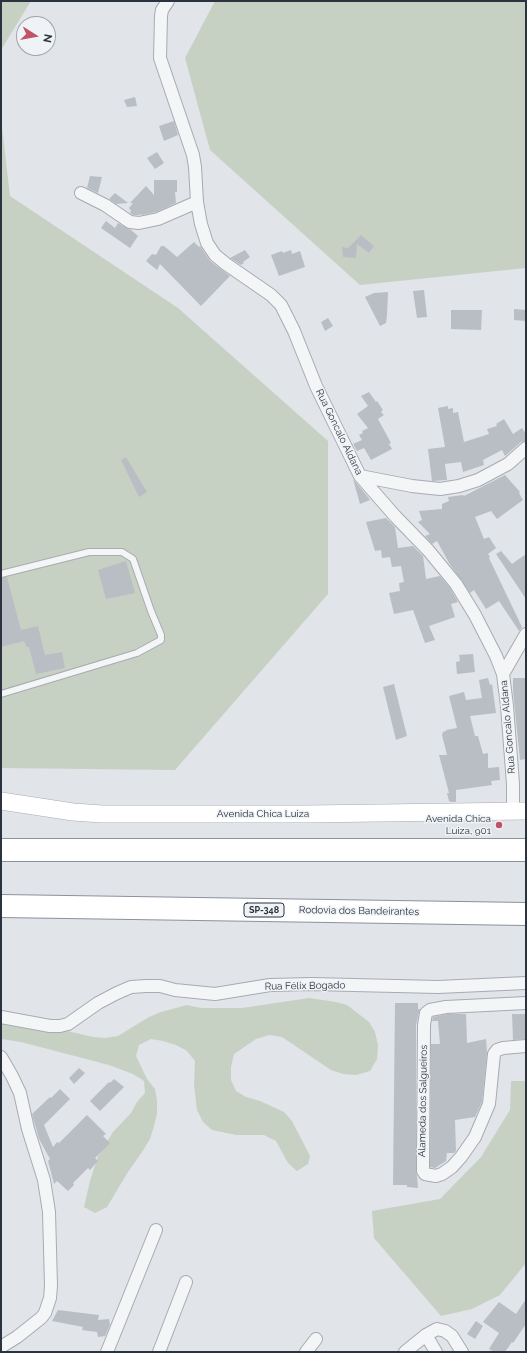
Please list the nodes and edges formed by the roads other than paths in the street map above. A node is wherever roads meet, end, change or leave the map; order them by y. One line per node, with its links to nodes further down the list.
1 (168, 1): 3 (street, Rua Goncalo Aldana)
2 (81, 193): 3 (street)
3 (197, 202): 5 (street, Rua Goncalo Aldana)
4 (526, 448): 5 (street)
5 (360, 476): 8 (street, Rua Goncalo Aldana)
6 (1, 574): 9 (lane)
7 (526, 634): 8 (street)
8 (503, 674): 11 (street, Rua Goncalo Aldana)
9 (1, 694)
10 (1, 802): 11 (main road, Avenida Chica Luiza)
11 (520, 810)
12 (1, 850): 13 (highway)
13 (526, 850)
14 (1, 906): 15 (highway, Rodovia dos Bandeirantes / SP-348)
15 (526, 914)
16 (526, 983): 18 (street, Rua Félix Bogado)
17 (526, 1002): 19 (street, Alameda dos Salgueiros)
18 (1, 1017)
19 (526, 1046)
20 (1, 1057): 25 (street)
21 (156, 1230): 26 (street)
22 (186, 1282): 27 (street)
23 (426, 1335): 29 (street); 30 (street); 31 (street)
24 (316, 1339): 28 (street)
25 (1, 1347)
26 (107, 1352)
27 (159, 1352)
28 (306, 1352)
29 (405, 1352)
30 (436, 1352)
31 (462, 1352)

